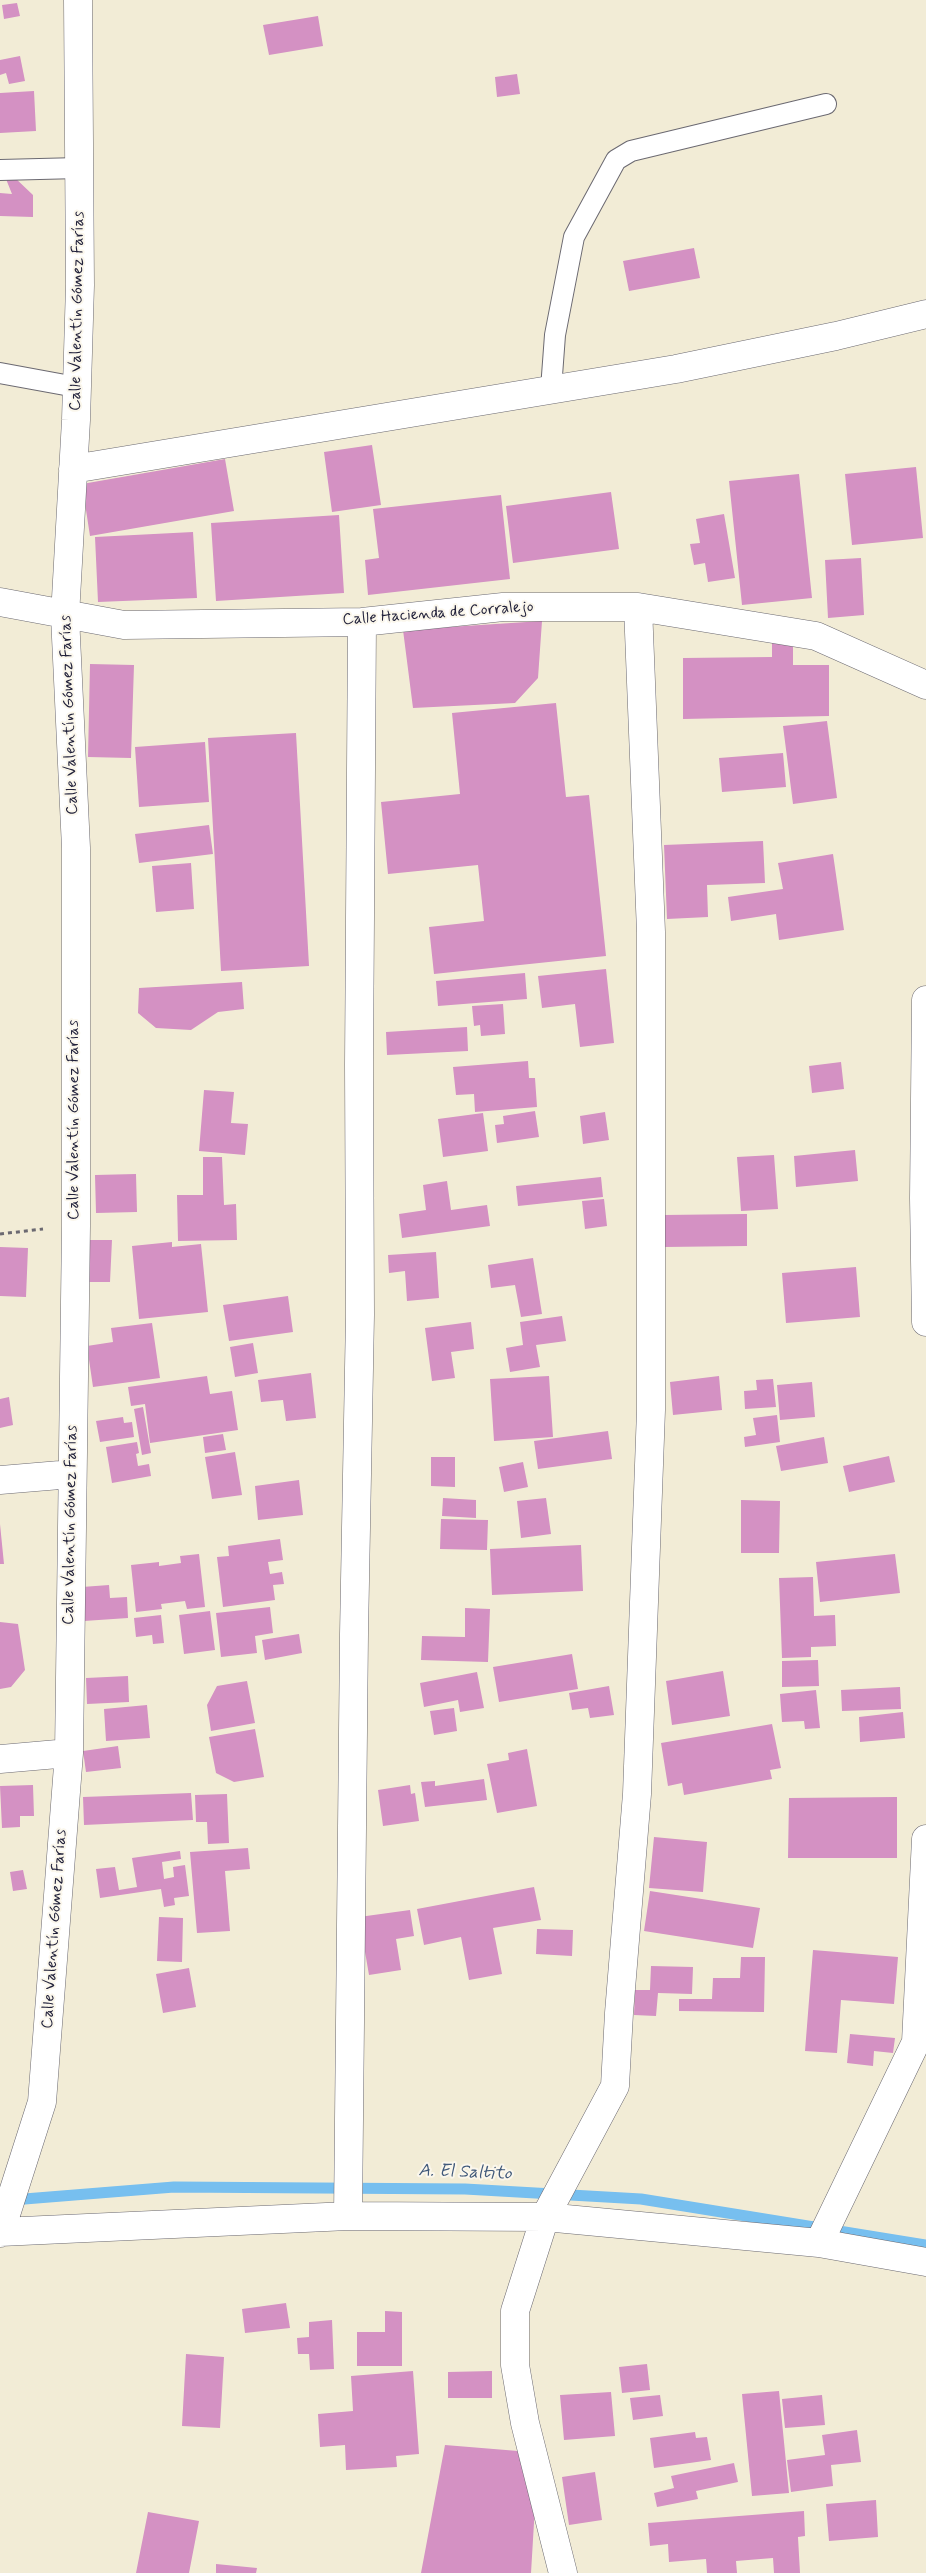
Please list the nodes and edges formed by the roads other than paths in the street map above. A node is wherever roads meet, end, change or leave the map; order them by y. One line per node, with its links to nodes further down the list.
1 (78, 0): 3 (street, Calle Valentín Gómez Farías)
2 (826, 104): 8 (lane)
3 (79, 168): 4 (lane); 7 (street, Calle Valentín Gómez Farías)
4 (0, 170)
5 (926, 314): 8 (street)
6 (0, 373): 7 (lane)
7 (76, 387): 9 (street, Calle Valentín Gómez Farías)
8 (551, 389): 9 (street)
9 (73, 469): 12 (street, Calle Valentín Gómez Farías)
10 (0, 602): 12 (street, Calle Hacienda de Corralejo)
11 (638, 607): 13 (street, Calle Hacienda de Corralejo); 14 (street, Calle Hacienda de Corralejo); 23 (street)
12 (65, 616): 13 (street, Calle Hacienda de Corralejo); 17 (street, Calle Valentín Gómez Farías)
13 (362, 622): 22 (street)
14 (926, 685)
15 (926, 1000): 16 (street)
16 (926, 1322)
17 (72, 1474): 18 (street); 19 (street, Calle Valentín Gómez Farías)
18 (0, 1480)
19 (69, 1753): 20 (street); 24 (street, Calle Valentín Gómez Farías)
20 (0, 1759)
21 (926, 1839): 25 (street)
22 (348, 2216): 23 (street); 24 (street)
23 (544, 2217): 25 (street); 27 (street)
24 (0, 2232)
25 (819, 2243): 26 (street)
26 (926, 2262)
27 (563, 2573)

